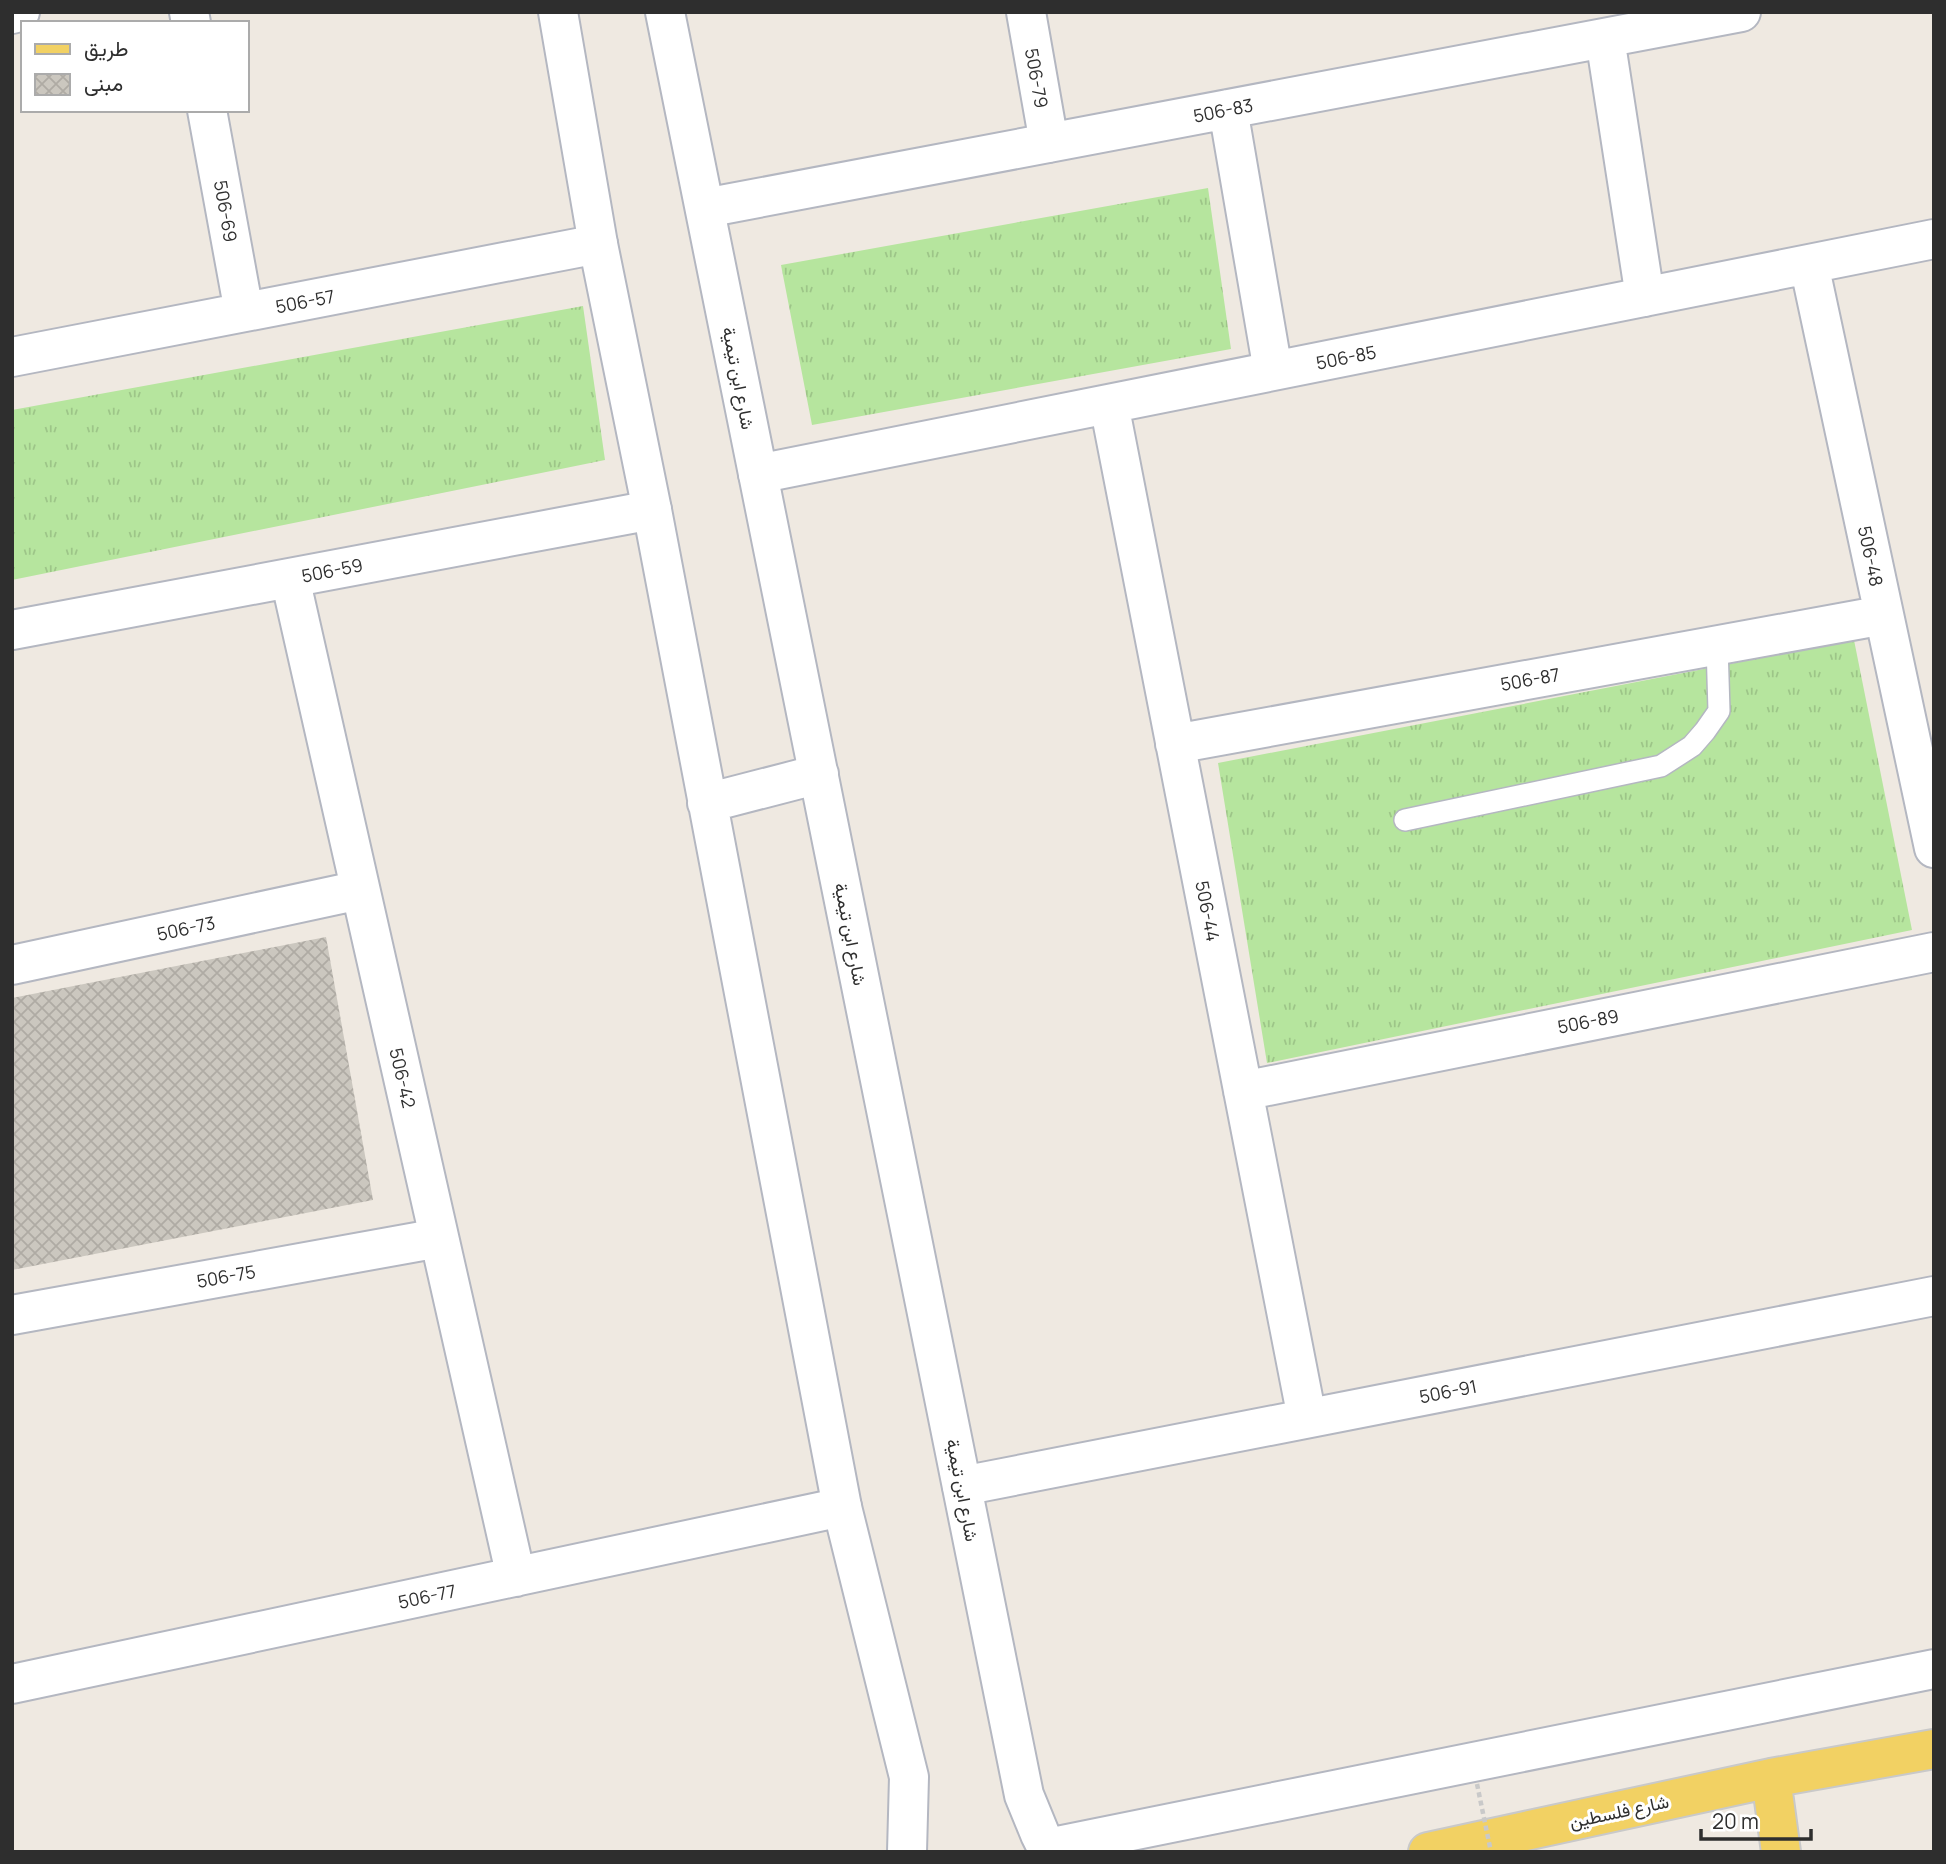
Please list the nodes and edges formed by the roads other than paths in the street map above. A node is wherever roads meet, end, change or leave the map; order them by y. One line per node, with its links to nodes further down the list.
1 (20, 12): 6 (street)
2 (558, 12): 13 (street)
3 (665, 12): 11 (street, شارع ابن تيمية)
4 (1026, 12): 10 (street, 506-79)
5 (1741, 12): 7 (street, 506-83)
6 (12, 14)
7 (1605, 38): 8 (street, 506-83); 15 (street)
8 (1228, 109): 10 (street, 506-83); 18 (street)
9 (207, 112): 16 (street, 506-69)
10 (1049, 143): 11 (street, 506-83)
11 (705, 208): 20 (street, شارع ابن تيمية)
12 (1934, 239): 14 (street, 506-85)
13 (598, 244): 16 (street, 506-57); 21 (street)
14 (1809, 264): 15 (street, 506-85); 23 (street, 506-48)
15 (1645, 297): 18 (street, 506-85)
16 (244, 312): 17 (street, 506-57)
17 (12, 357)
18 (1273, 371): 19 (street, 506-85)
19 (1109, 404): 20 (street, 506-85); 26 (street, 506-44)
20 (758, 474): 27 (street, شارع ابن تيمية)
21 (652, 510): 22 (street, 506-59); 28 (street)
22 (290, 578): 24 (street, 506-59); 31 (street, 506-42)
23 (1884, 615): 25 (street, 506-87); 30 (street, 506-48)
24 (12, 630)
25 (1717, 645): 26 (street, 506-87); 29 (lane)
26 (1175, 744): 34 (street, 506-44)
27 (819, 774): 28 (street); 39 (street, شارع ابن تيمية)
28 (708, 803): 40 (street)
29 (1405, 820)
30 (1934, 848)
31 (360, 890): 33 (street, 506-73); 35 (street, 506-42)
32 (1934, 952): 34 (street, 506-89)
33 (12, 965)
34 (1243, 1091): 38 (street, 506-44)
35 (439, 1238): 37 (street, 506-75); 41 (street, 506-42)
36 (1934, 1296): 38 (street, 506-91)
37 (12, 1315)
38 (1307, 1418): 39 (street, 506-91)
39 (962, 1486): 46 (street, شارع ابن تيمية)
40 (842, 1507): 41 (street, 506-77); 47 (street)
41 (516, 1577): 43 (street, 506-77)
42 (1934, 1669): 46 (street)
43 (12, 1684)
44 (1934, 1749): 45 (main road, شارع فلسطين)
45 (1771, 1779): 48 (main road, شارع فلسطين); 49 (main road)
46 (1048, 1850)
47 (907, 1852)
48 (1428, 1852)
49 (1781, 1852)

